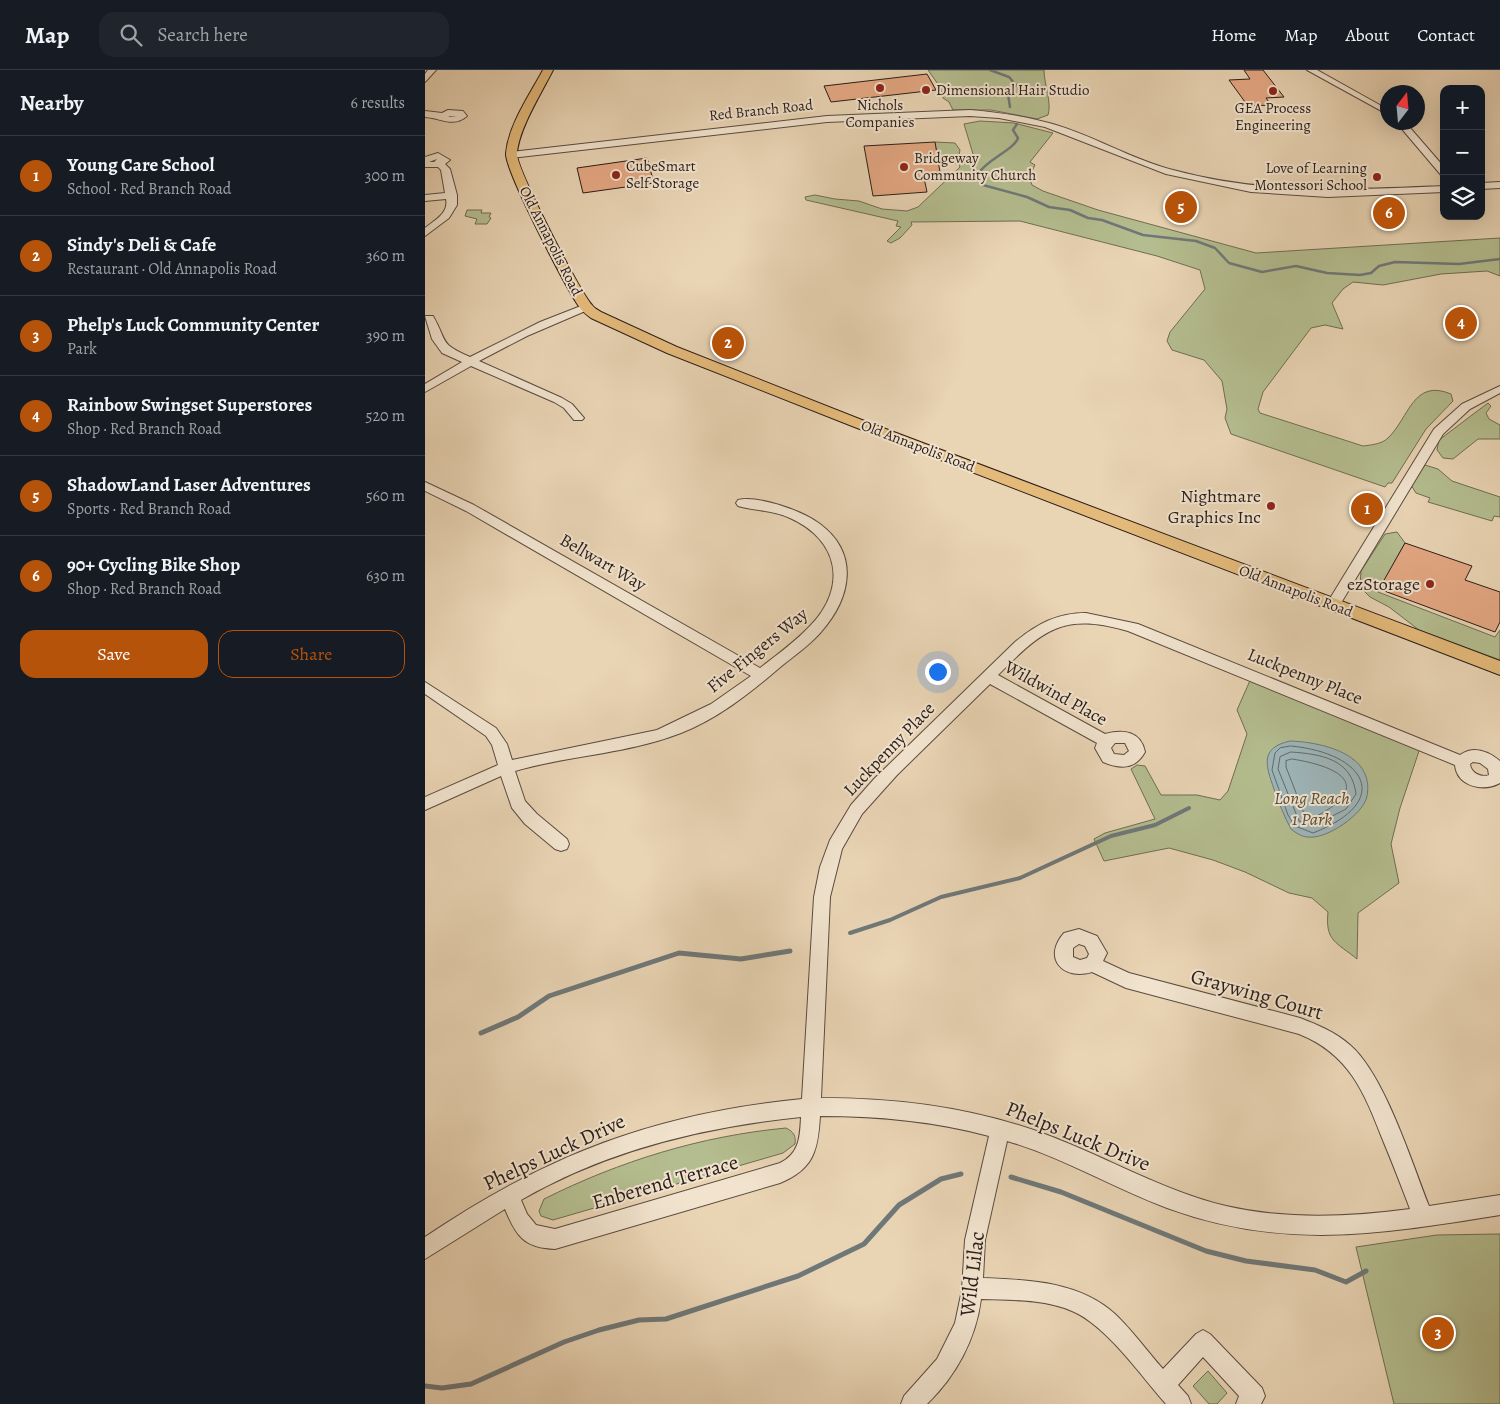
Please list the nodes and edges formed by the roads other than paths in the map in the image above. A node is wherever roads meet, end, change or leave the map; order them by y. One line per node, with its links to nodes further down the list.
1 (432, 70): 4 (street)
2 (548, 70): 9 (main road)
3 (1311, 70): 5 (street)
4 (425, 80)
5 (1380, 108)
6 (425, 114): 7 (street)
7 (444, 116)
8 (1408, 130): 13 (street)
9 (512, 158): 16 (street, Red Branch Road); 20 (main road, Old Annapolis Road)
10 (425, 160): 12 (street)
11 (425, 164): 12 (street)
12 (439, 164): 17 (street)
13 (1440, 168)
14 (1500, 185): 15 (street)
15 (1485, 186)
16 (1440, 189)
17 (451, 195): 18 (street); 19 (street)
18 (425, 198)
19 (425, 233)
20 (586, 307): 22 (street); 28 (main road, Old Annapolis Road)
21 (429, 318): 22 (street)
22 (467, 362): 23 (street); 25 (street)
23 (425, 389)
24 (1500, 389): 28 (street)
25 (578, 418)
26 (425, 486): 30 (street, Bellwart Way)
27 (743, 503): 30 (street, Five Fingers Way)
28 (1333, 605): 29 (main road, Old Annapolis Road)
29 (1500, 668)
30 (761, 675): 35 (street, Five Fingers Way)
31 (989, 678): 33 (street, Wildwind Place); 34 (street, Luckpenny Place); 39 (street, Luckpenny Place)
32 (425, 687): 35 (street)
33 (1105, 741)
34 (1462, 762)
35 (508, 768): 36 (street, Five Fingers Way); 37 (street)
36 (425, 804)
37 (561, 844)
38 (1093, 964): 43 (street, Graywing Court)
39 (812, 1107): 40 (street, Phelps Luck Drive); 41 (street, Phelps Luck Drive); 41 (street, Enberend Terrace)
40 (1000, 1128): 43 (street, Phelps Luck Drive); 45 (street, Wild Lilac)
41 (509, 1196): 44 (street, Phelps Luck Drive)
42 (1500, 1205): 43 (street, Phelps Luck Drive)
43 (1423, 1216)
44 (425, 1249)
45 (973, 1288): 46 (street); 47 (street, Wild Lilac)
46 (1163, 1385): 48 (street); 49 (street)
47 (916, 1402)
48 (1180, 1404)
49 (1247, 1404)

